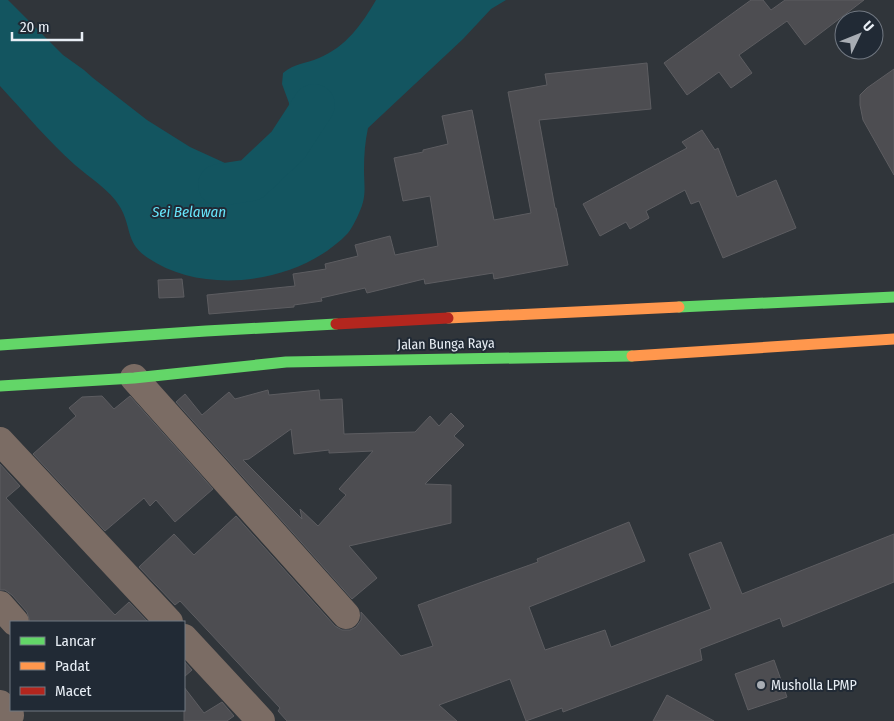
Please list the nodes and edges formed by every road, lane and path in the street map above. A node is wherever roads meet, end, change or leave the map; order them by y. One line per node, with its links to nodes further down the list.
1 (894, 297): 3 (main road, Jalan Bunga Raya)
2 (894, 340): 4 (main road, Jalan Bunga Raya)
3 (0, 345)
4 (134, 378): 5 (main road, Jalan Bunga Raya); 8 (street)
5 (0, 386)
6 (0, 440): 10 (street)
7 (0, 605): 9 (street)
8 (346, 615)
9 (14, 621)
10 (168, 621)
11 (185, 639): 12 (street)
12 (261, 721)

